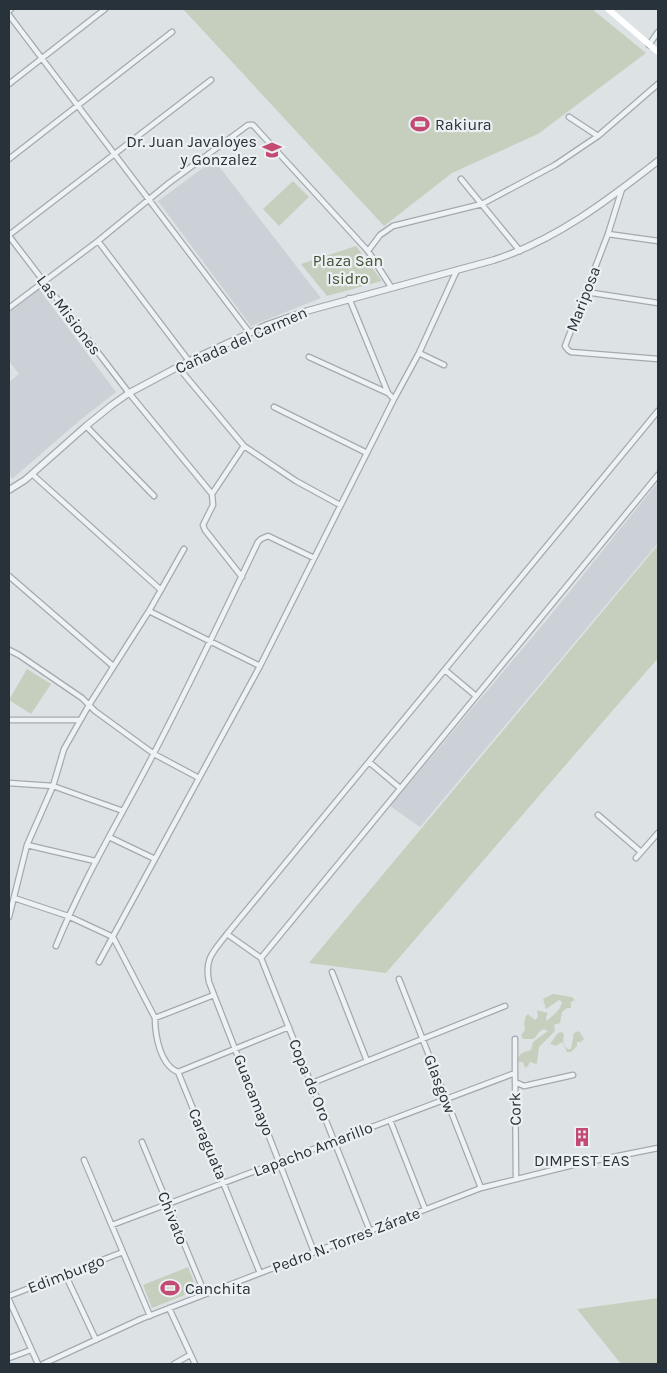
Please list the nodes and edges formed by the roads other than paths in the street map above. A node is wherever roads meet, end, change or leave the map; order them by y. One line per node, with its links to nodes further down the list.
1 (105, 9): 8 (street)
2 (608, 9): 6 (main road)
3 (9, 15): 8 (street)
4 (172, 32): 12 (street)
5 (658, 32): 6 (street)
6 (649, 45): 7 (main road)
7 (658, 52)
8 (43, 58): 10 (street); 12 (street)
9 (211, 80): 15 (street)
10 (9, 84)
11 (658, 84): 14 (street)
12 (79, 106): 15 (street); 16 (street)
13 (569, 117): 14 (street)
14 (598, 136): 21 (street)
15 (114, 153): 20 (street); 23 (street)
16 (9, 159)
17 (658, 161): 19 (street, Cañada del Carmen)
18 (461, 179): 21 (street)
19 (622, 189): 22 (street, Mariposa); 27 (street, Cañada del Carmen)
20 (149, 199): 24 (street); 26 (street); 35 (street)
21 (482, 204): 26 (street); 27 (street)
22 (608, 234): 25 (street); 31 (street, Mariposa)
23 (9, 235): 29 (street, Las Misiones)
24 (98, 241): 29 (street); 39 (street)
25 (658, 241)
26 (368, 251): 30 (street)
27 (520, 251): 28 (street, Cañada del Carmen)
28 (457, 270): 30 (street, Cañada del Carmen); 36 (street)
29 (44, 282): 34 (street); 43 (street, Las Misiones)
30 (391, 288): 32 (street, Cañada del Carmen)
31 (586, 292): 33 (street); 38 (street, Mariposa)
32 (349, 298): 35 (street, Cañada del Carmen); 42 (street)
33 (658, 303)
34 (9, 308)
35 (250, 333): 39 (street, Cañada del Carmen)
36 (419, 352): 40 (street); 44 (street)
37 (309, 357): 42 (street)
38 (658, 359)
39 (189, 361): 41 (street, Cañada del Carmen)
40 (444, 365)
41 (178, 367): 43 (street, Cañada del Carmen); 48 (street)
42 (388, 392): 44 (street)
43 (129, 393): 47 (street, Cañada del Carmen); 53 (street, Las Misiones)
44 (394, 400): 49 (street)
45 (274, 407): 49 (street)
46 (658, 411): 66 (street, Guacamayo)
47 (86, 426): 50 (street, Cañada del Carmen); 54 (street)
48 (244, 446): 53 (street); 55 (street)
49 (367, 453): 55 (street)
50 (32, 474): 52 (street, Cañada del Carmen); 60 (street)
51 (658, 475): 67 (street)
52 (9, 490)
53 (212, 494): 59 (street)
54 (154, 496)
55 (340, 505): 57 (street)
56 (184, 549): 60 (street)
57 (314, 558): 59 (street); 65 (street)
58 (9, 576): 64 (street)
59 (242, 577): 62 (street)
60 (161, 590): 61 (street)
61 (149, 611): 62 (street); 64 (street)
62 (210, 642): 65 (street); 71 (street)
63 (9, 650): 68 (street)
64 (113, 666): 68 (street)
65 (260, 666): 73 (street)
66 (445, 670): 67 (street); 72 (street, Guacamayo)
67 (476, 696): 76 (street)
68 (89, 705): 70 (street); 71 (street)
69 (9, 720): 70 (street)
70 (79, 720): 75 (street)
71 (154, 754): 73 (street); 77 (street)
72 (369, 762): 76 (street); 89 (street, Guacamayo)
73 (199, 778): 84 (street)
74 (9, 783): 75 (street)
75 (53, 786): 77 (street); 81 (street)
76 (400, 788): 92 (street)
77 (122, 810): 80 (street)
78 (598, 815): 82 (street)
79 (658, 833): 82 (street)
80 (109, 837): 84 (street); 85 (street)
81 (27, 845): 85 (street); 86 (street)
82 (641, 852): 83 (street)
83 (636, 858)
84 (155, 859): 90 (street)
85 (95, 861): 87 (street)
86 (14, 898): 87 (street); 88 (street)
87 (68, 916): 90 (street); 91 (street)
88 (9, 917)
89 (227, 934): 92 (street); 96 (street, Guacamayo)
90 (113, 937): 93 (street); 98 (street, Caraguata)
91 (56, 946)
92 (261, 958): 99 (street, Copa de Oro)
93 (99, 962)
94 (332, 972): 102 (street)
95 (399, 979): 100 (street, Glasgow)
96 (214, 995): 98 (street); 101 (street, Guacamayo)
97 (505, 1006): 100 (street)
98 (155, 1018): 103 (street, Caraguata)
99 (289, 1027): 101 (street); 107 (street, Copa de Oro)
100 (423, 1039): 102 (street); 108 (street, Glasgow)
101 (235, 1049): 103 (street); 114 (street, Guacamayo)
102 (367, 1061): 107 (street)
103 (178, 1072): 116 (street, Caraguata)
104 (514, 1073): 106 (street, Cork); 108 (street, Lapacho Amarillo)
105 (573, 1075): 106 (street)
106 (515, 1082): 115 (street, Cork)
107 (312, 1083): 110 (street, Copa de Oro)
108 (446, 1098): 109 (street, Lapacho Amarillo); 117 (street, Glasgow)
109 (390, 1120): 110 (street, Lapacho Amarillo); 119 (street)
110 (334, 1141): 114 (street, Lapacho Amarillo); 121 (street, Copa de Oro)
111 (142, 1142): 118 (street, Chivato)
112 (658, 1148): 115 (street, Pedro N. Torres Zárate)
113 (84, 1160): 120 (street)
114 (280, 1162): 116 (street, Lapacho Amarillo); 123 (street, Guacamayo)
115 (516, 1178): 117 (street, Pedro N. Torres Zárate)
116 (224, 1182): 118 (street, Lapacho Amarillo); 124 (street, Caraguata)
117 (481, 1188): 119 (street, Pedro N. Torres Zárate)
118 (167, 1204): 120 (street, Lapacho Amarillo); 126 (street, Chivato)
119 (425, 1209): 121 (street, Pedro N. Torres Zárate)
120 (112, 1225): 122 (street)
121 (370, 1231): 123 (street, Pedro N. Torres Zárate)
122 (123, 1252): 125 (street, Edimburgo); 129 (street)
123 (314, 1252): 124 (street, Pedro N. Torres Zárate)
124 (260, 1273): 126 (street, Pedro N. Torres Zárate)
125 (65, 1274): 127 (street, Edimburgo); 130 (street)
126 (205, 1294): 128 (street, Pedro N. Torres Zárate)
127 (9, 1298): 131 (street)
128 (169, 1308): 129 (street, Pedro N. Torres Zárate); 132 (street)
129 (150, 1316): 130 (street, Pedro N. Torres Zárate)
130 (96, 1340): 135 (street, Pedro N. Torres Zárate)
131 (31, 1350): 133 (street); 134 (street)
132 (190, 1355): 136 (street); 137 (street)
133 (9, 1358)
134 (38, 1364)
135 (43, 1364)
136 (174, 1364)
137 (195, 1364)

